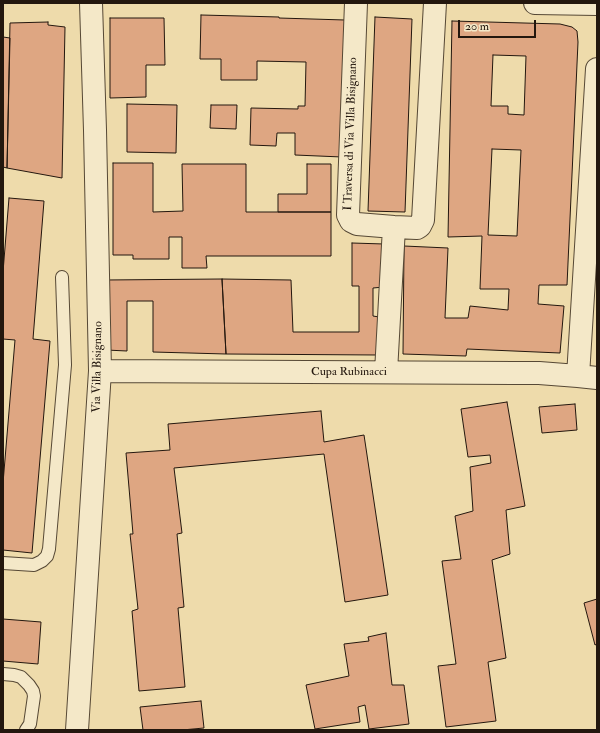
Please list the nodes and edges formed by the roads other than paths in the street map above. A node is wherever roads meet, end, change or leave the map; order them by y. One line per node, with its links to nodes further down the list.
1 (90, 3): 9 (street, Via Villa Bisignano)
2 (356, 3): 7 (street, I Traversa di Via Villa Bisignano)
3 (435, 3): 7 (street, I Traversa di Via Villa Bisignano)
4 (536, 3): 5 (street)
5 (597, 4)
6 (597, 69): 11 (street)
7 (394, 227): 10 (street)
8 (62, 277): 12 (lane)
9 (100, 371): 10 (street, Cupa Rubinacci); 15 (street, Via Villa Bisignano)
10 (386, 372): 11 (street, Cupa Rubinacci)
11 (588, 377)
12 (3, 563)
13 (3, 674): 14 (lane)
14 (26, 730)
15 (77, 730)

